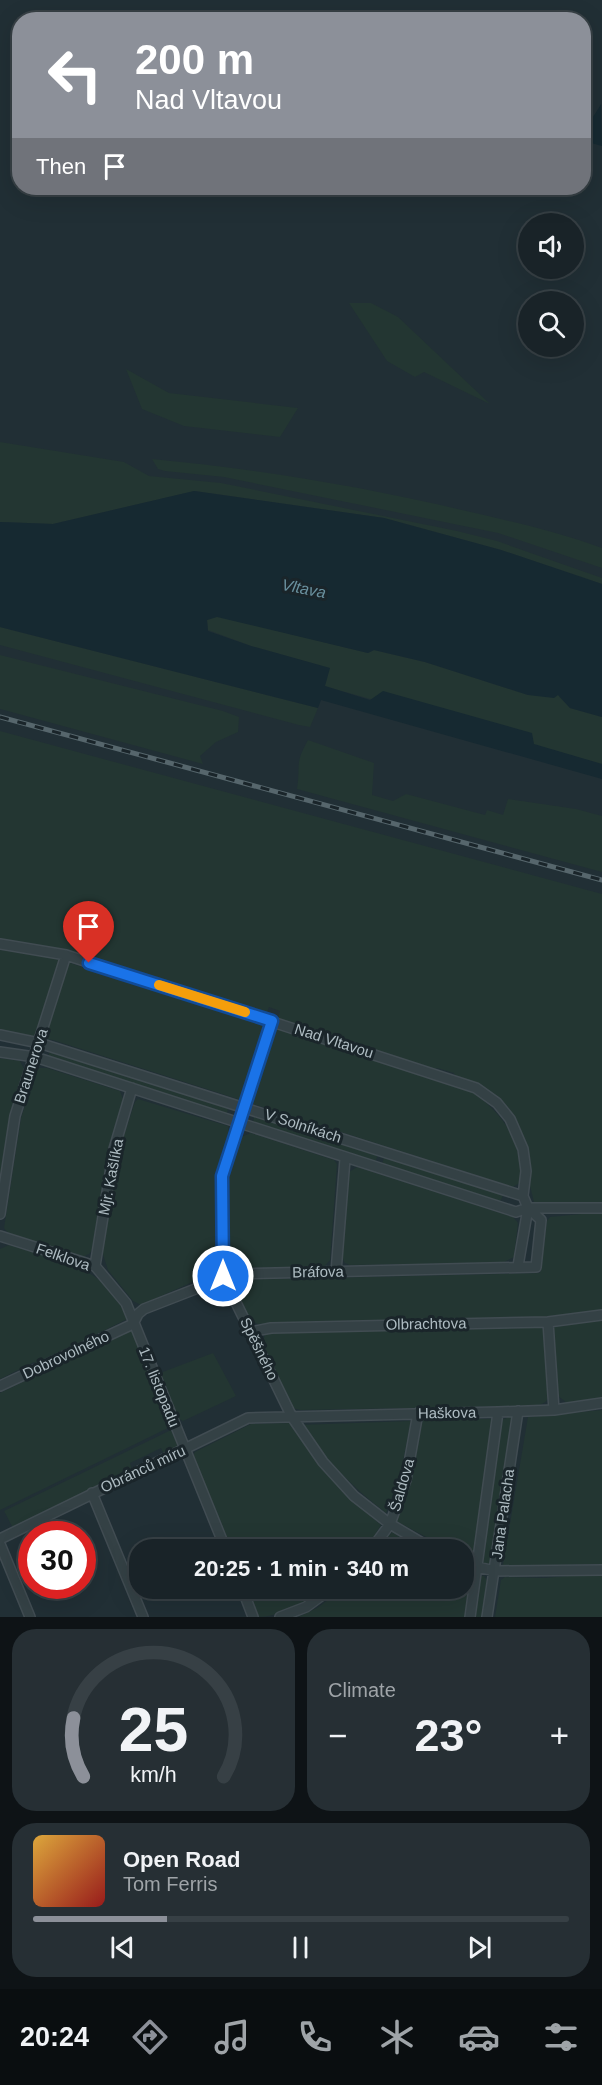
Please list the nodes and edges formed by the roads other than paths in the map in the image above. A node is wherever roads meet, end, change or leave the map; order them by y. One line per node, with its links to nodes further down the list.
1 (0, 944): 2 (street, Nad Vltavou)
2 (66, 955): 3 (street, Nad Vltavou); 5 (street, Braunerova)
3 (272, 1021): 9 (street, Spěšného); 12 (street, Nad Vltavou)
4 (0, 1035): 5 (street, V Solníkách)
5 (39, 1043): 7 (street, Braunerova); 9 (street, V Solníkách)
6 (0, 1052): 7 (street, V Solníkách)
7 (35, 1057): 8 (street, V Solníkách); 15 (street, Braunerova)
8 (132, 1089): 10 (street, V Solníkách); 17 (street, Mjr. Kašlíka)
9 (244, 1108): 10 (street, Spěšného); 12 (street, V Solníkách)
10 (239, 1125): 11 (street, V Solníkách); 20 (street, Spěšného)
11 (345, 1158): 13 (street, V Solníkách); 19 (street)
12 (524, 1196): 13 (street)
13 (528, 1208): 14 (street, V Solníkách); 18 (street); 18 (street)
14 (602, 1208)
15 (0, 1214)
16 (0, 1236): 17 (street, Felklova)
17 (95, 1266): 23 (street, Felklova)
18 (518, 1266): 19 (street, Bráfova)
19 (336, 1272): 20 (street, Bráfova)
20 (223, 1276): 23 (street, Bráfova); 24 (street, Spěšného)
21 (602, 1315): 22 (street, Olbrachtova)
22 (548, 1322): 24 (street, Olbrachtova); 27 (street)
23 (133, 1324): 25 (street, Dobrovolného); 32 (street, 17. listopadu)
24 (250, 1332): 31 (street, Spěšného)
25 (0, 1386)
26 (602, 1403): 27 (street, Haškova)
27 (554, 1410): 29 (street, Haškova)
28 (498, 1412): 29 (street, Haškova); 30 (street, Haškova); 41 (street, Jana Palacha)
29 (519, 1412): 43 (street, Jana Palacha)
30 (418, 1413): 31 (street, Haškova); 34 (street, Šaldova)
31 (292, 1418): 32 (street, Obránců míru); 34 (street, Spěšného)
32 (184, 1449): 33 (street, Obránců míru); 36 (street, 17. listopadu)
33 (92, 1493): 35 (street, Obránců míru); 47 (street)
34 (390, 1524): 37 (street, Šaldova); 38 (street, Spěšného)
35 (0, 1539)
36 (221, 1539)
37 (379, 1539)
38 (415, 1539)
39 (0, 1544): 46 (street)
40 (474, 1568): 41 (street)
41 (478, 1569): 43 (street); 50 (street, Jana Palacha)
42 (602, 1570): 43 (street)
43 (495, 1571): 51 (street, Jana Palacha)
44 (247, 1599): 48 (street)
45 (317, 1599): 49 (street)
46 (30, 1617)
47 (143, 1617)
48 (254, 1617)
49 (280, 1617)
50 (470, 1617)
51 (487, 1617)

